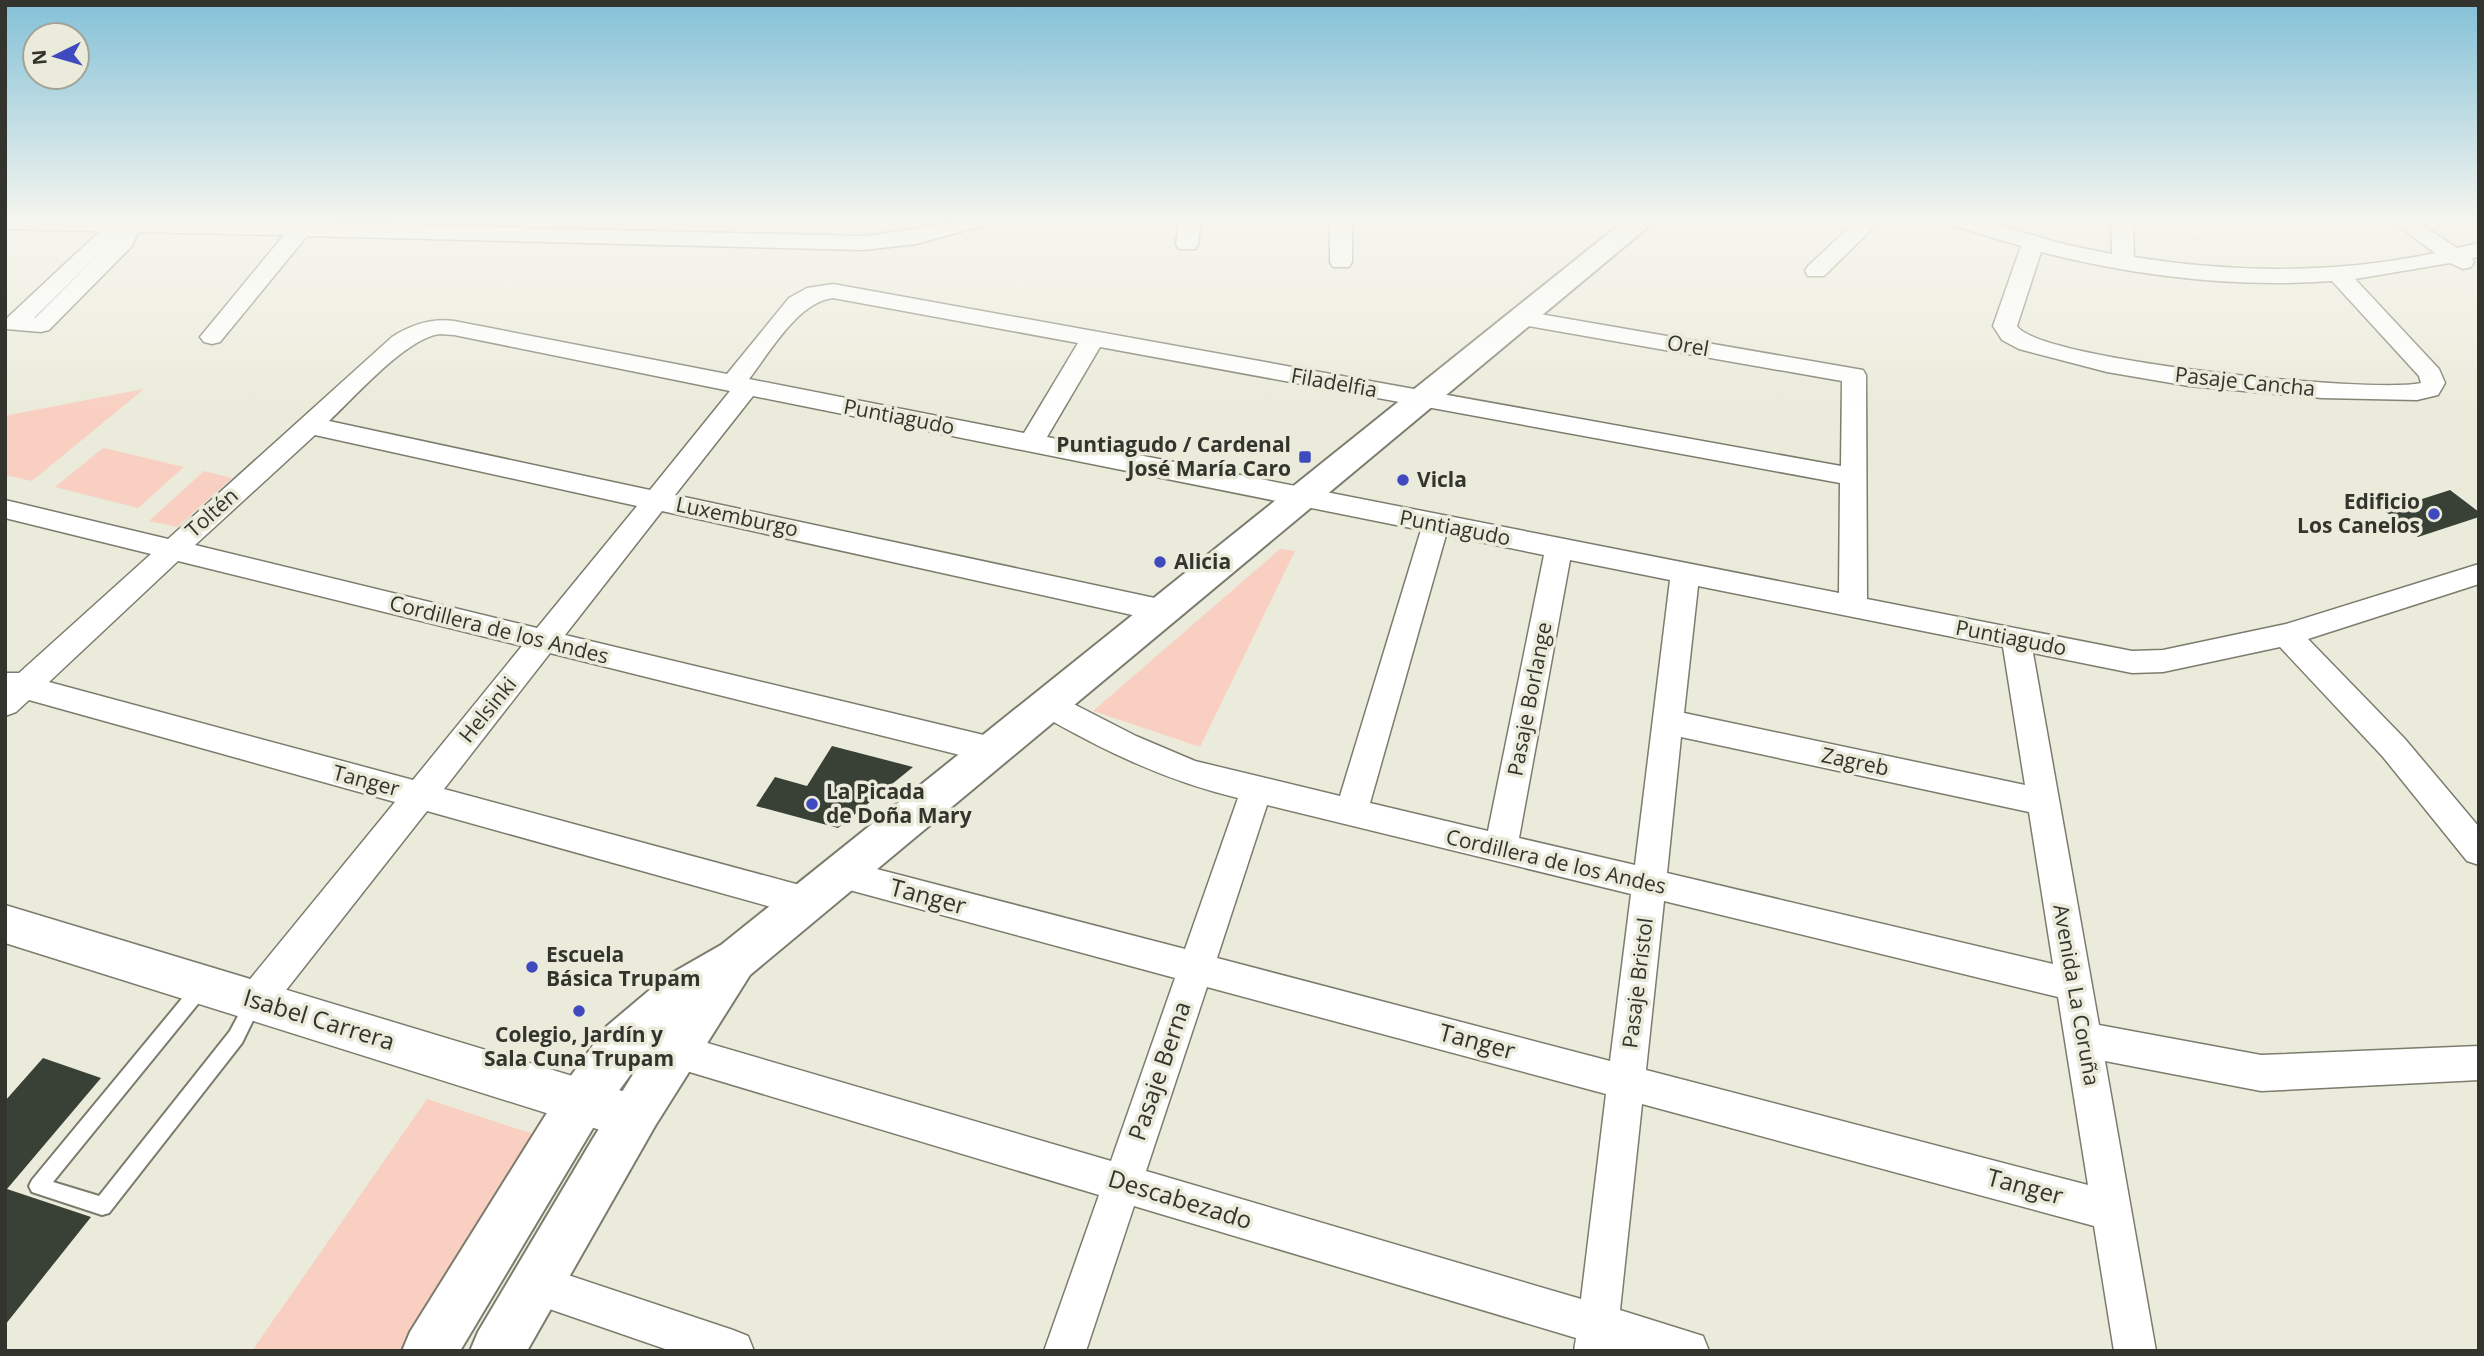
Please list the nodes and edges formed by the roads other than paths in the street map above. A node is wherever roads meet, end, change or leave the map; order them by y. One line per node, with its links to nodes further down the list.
1 (55, 284): 2 (street)
2 (82, 284)
3 (255, 284): 10 (street)
4 (1562, 284): 8 (main road)
5 (2020, 284): 6 (street, Pasaje Cancha)
6 (2347, 284)
7 (815, 293): 11 (street, Filadelfia); 12 (street, Helsinki)
8 (1522, 318): 13 (main road); 16 (street, Orel)
9 (425, 329): 12 (street, Puntiagudo); 14 (street, Toltén)
10 (212, 337)
11 (1093, 338): 13 (street, Filadelfia); 15 (street)
12 (739, 385): 15 (street, Puntiagudo); 18 (street, Helsinki)
13 (1423, 399): 16 (street, Filadelfia); 17 (main road)
14 (309, 425): 18 (street, Luxemburgo); 22 (street, Toltén)
15 (1031, 443): 17 (street, Puntiagudo)
16 (1854, 477): 25 (street)
17 (1302, 498): 20 (street, Puntiagudo); 26 (main road)
18 (656, 500): 26 (street, Luxemburgo); 29 (street, Helsinki)
19 (5, 509): 22 (street, Cordillera de los Andes)
20 (1437, 524): 21 (street, Puntiagudo); 37 (street)
21 (1559, 548): 23 (street, Puntiagudo); 38 (street, Pasaje Borlange)
22 (172, 550): 29 (street, Cordillera de los Andes); 30 (street, Toltén)
23 (1685, 573): 25 (street, Puntiagudo); 32 (street, Pasaje Bristol)
24 (2479, 574): 27 (street, Puntiagudo)
25 (1853, 606): 28 (street, Puntiagudo)
26 (1164, 611): 31 (main road)
27 (2286, 635): 28 (street, Puntiagudo); 39 (street)
28 (2016, 639): 36 (street, Avenida La Coruña)
29 (543, 640): 33 (street, Cordillera de los Andes); 35 (street, Helsinki)
30 (11, 691): 35 (street, Tanger)
31 (1049, 705): 33 (main road); 34 (street, Cordillera de los Andes)
32 (1668, 722): 36 (street, Zagreb); 41 (street, Pasaje Bristol)
33 (992, 750): 40 (main road)
34 (1256, 791): 37 (street, Cordillera de los Andes); 45 (street, Pasaje Berna)
35 (419, 796): 42 (street, Tanger); 48 (street, Helsinki)
36 (2043, 802): 47 (street, Avenida La Coruña)
37 (1351, 813): 38 (street, Cordillera de los Andes)
38 (1501, 849): 41 (street, Cordillera de los Andes)
39 (2479, 850)
40 (842, 874): 42 (main road); 45 (street, Tanger)
41 (1649, 884): 47 (street, Cordillera de los Andes); 52 (street, Pasaje Bristol)
42 (807, 902): 44 (main road)
43 (5, 924): 46 (street, Isabel Carrera)
44 (737, 959): 50 (main road); 53 (main road)
45 (1195, 968): 52 (street, Tanger); 55 (street, Pasaje Berna)
46 (203, 985): 48 (street, Isabel Carrera); 48 (lane)
47 (2075, 985): 49 (street, Avenida La Coruña)
48 (255, 1001): 53 (street, Isabel Carrera)
49 (2085, 1040): 51 (street); 56 (street, Avenida La Coruña)
50 (673, 1050): 54 (main road); 55 (street, Descabezado)
51 (2479, 1063)
52 (1626, 1082): 56 (street, Tanger); 58 (street, Pasaje Bristol)
53 (582, 1101): 54 (street, Isabel Carrera); 59 (main road)
54 (632, 1116): 57 (main road)
55 (1122, 1183): 58 (street, Descabezado); 62 (street, Pasaje Berna)
56 (2111, 1211): 64 (street, Avenida La Coruña)
57 (536, 1284): 60 (main road); 61 (street)
58 (1597, 1338): 63 (street, Descabezado)
59 (429, 1351)
60 (497, 1351)
61 (733, 1351)
62 (1065, 1351)
63 (1688, 1351)
64 (2135, 1351)

